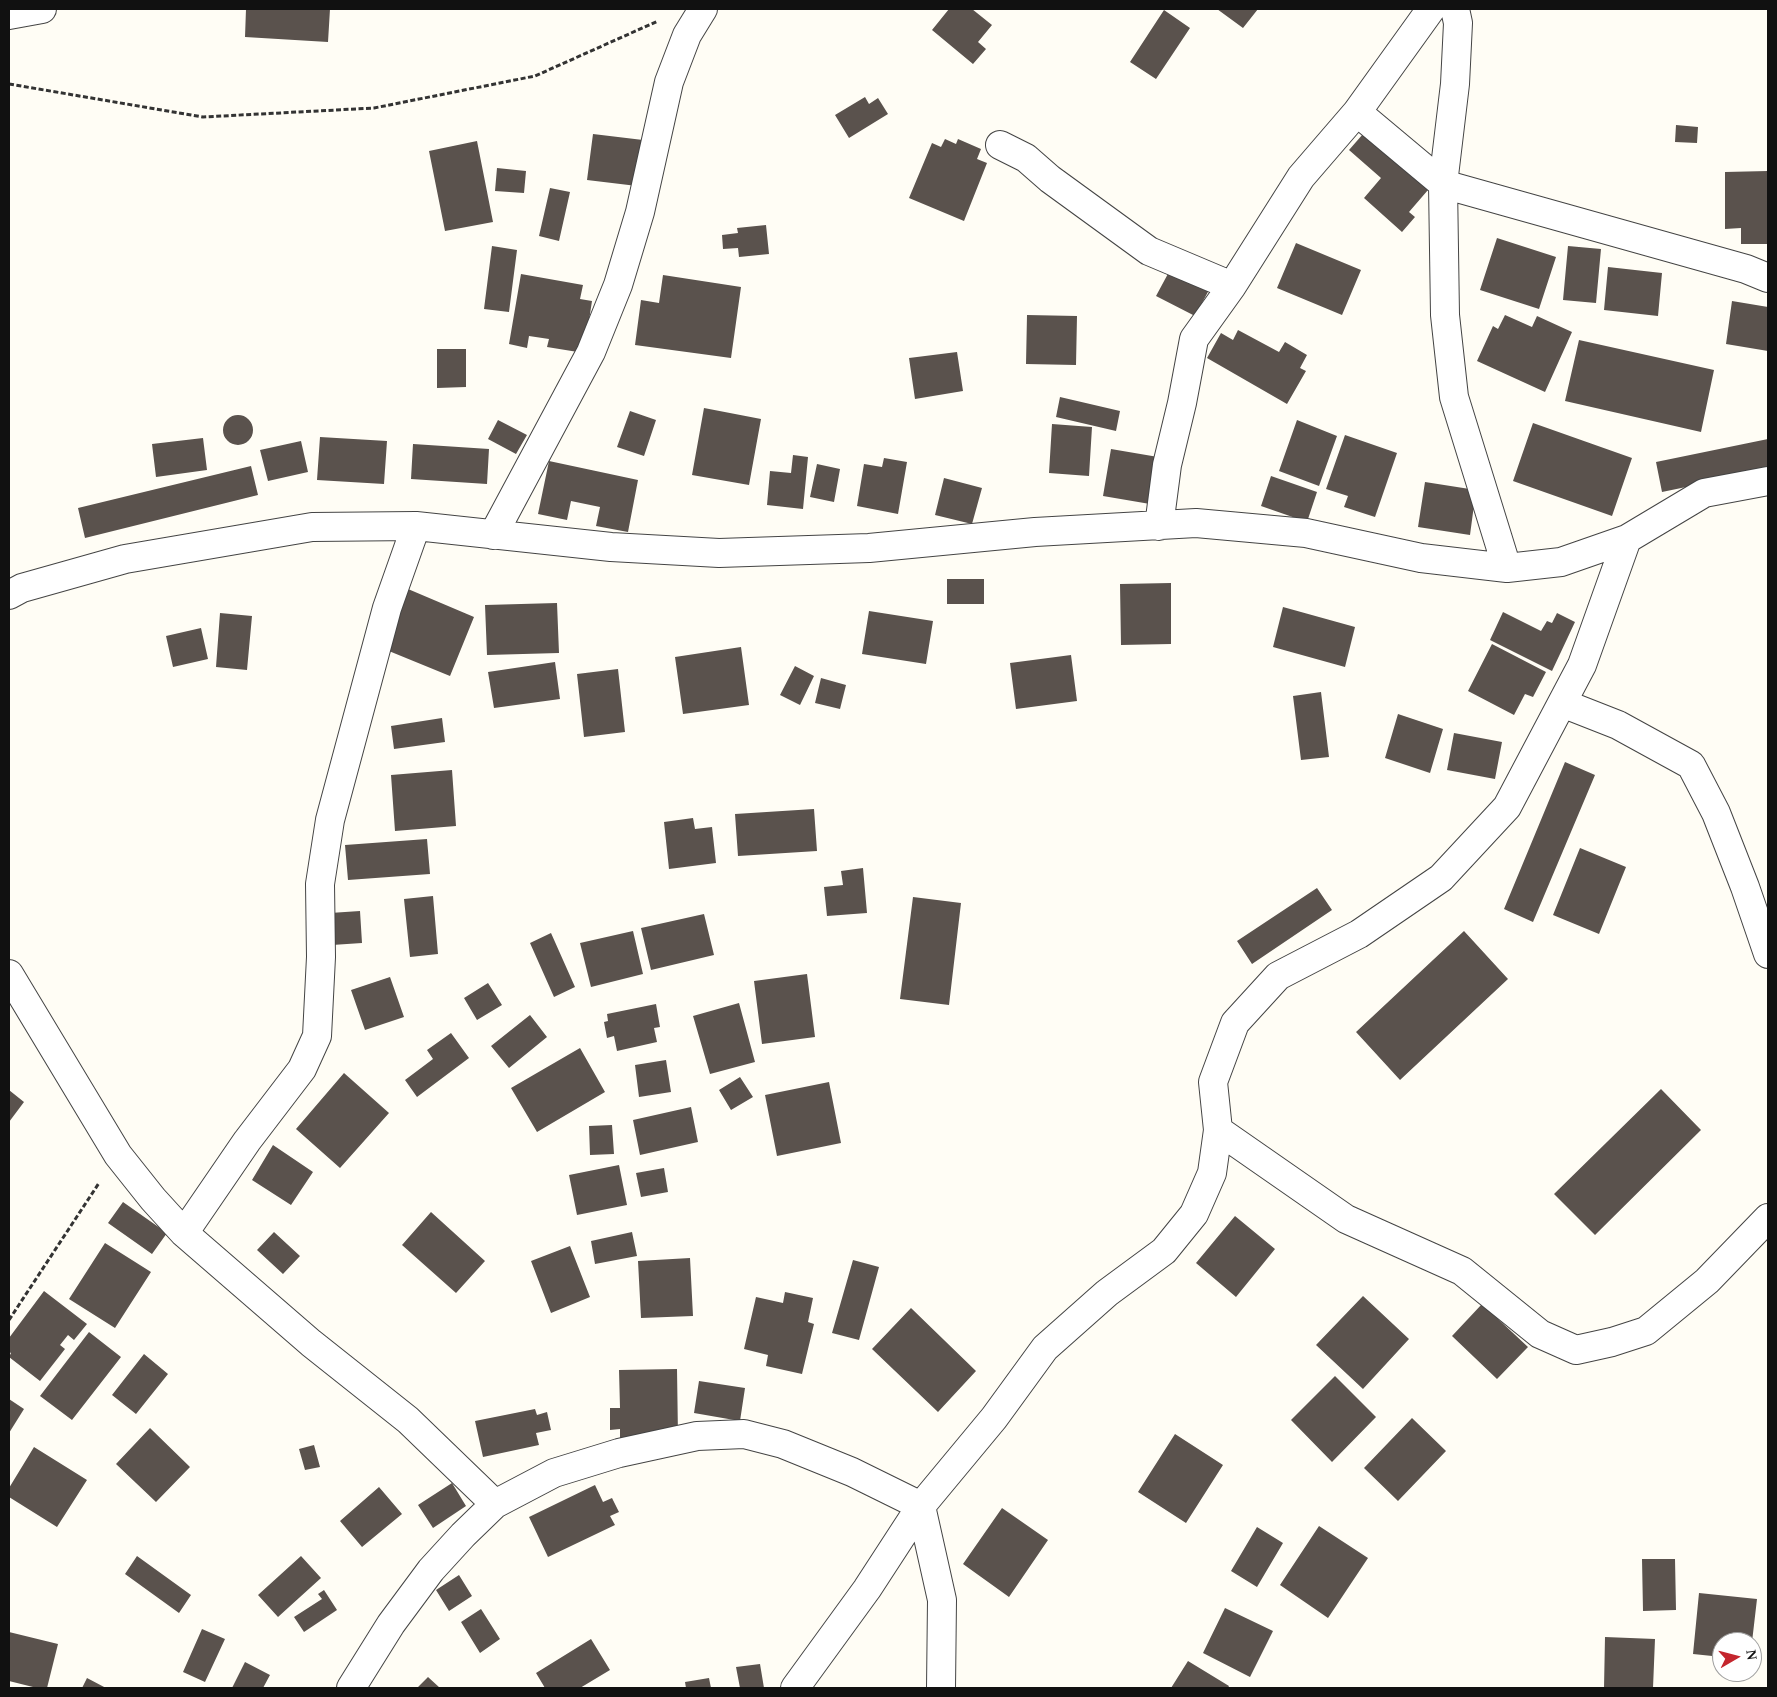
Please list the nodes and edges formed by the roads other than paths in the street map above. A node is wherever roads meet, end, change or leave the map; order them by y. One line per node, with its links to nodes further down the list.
1 (42, 9): 5 (street)
2 (702, 9): 14 (street)
3 (1432, 9): 6 (street)
4 (1454, 9): 8 (street)
5 (9, 15)
6 (1357, 112): 8 (street); 10 (street)
7 (1000, 145): 10 (street)
8 (1443, 184): 9 (street); 16 (street)
9 (1768, 278)
10 (1232, 286): 13 (street)
11 (1768, 481): 15 (street)
12 (416, 526): 14 (street); 17 (street); 23 (street)
13 (1159, 526): 14 (street); 16 (street)
14 (493, 535)
15 (1627, 539): 16 (street); 18 (street)
16 (1507, 568)
17 (9, 595)
18 (1562, 703): 19 (street); 21 (street)
19 (1768, 954)
20 (9, 974): 23 (street)
21 (1218, 1130): 22 (street); 25 (street)
22 (1768, 1218)
23 (184, 1233): 24 (street)
24 (495, 1504): 25 (street); 26 (street)
25 (921, 1506): 27 (street); 28 (street)
26 (351, 1688)
27 (795, 1688)
28 (941, 1688)

